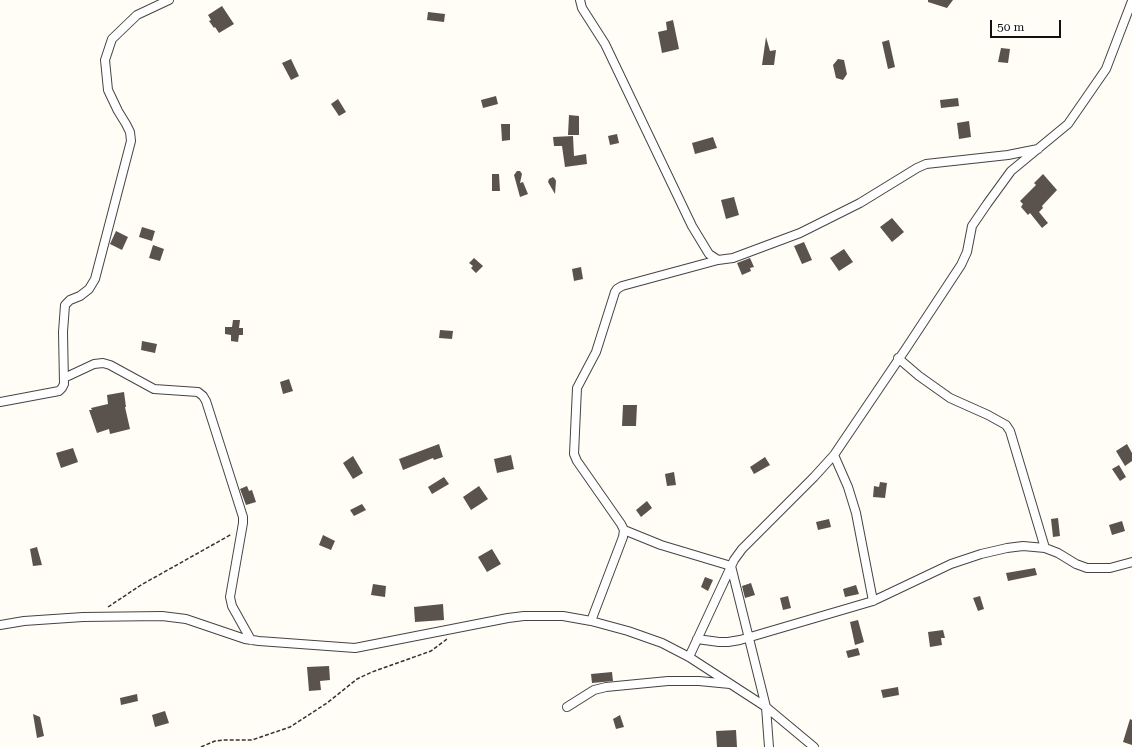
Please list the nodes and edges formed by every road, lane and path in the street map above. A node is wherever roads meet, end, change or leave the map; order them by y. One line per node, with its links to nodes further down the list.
1 (169, 0): 7 (street)
2 (580, 0): 5 (street)
3 (1132, 1): 4 (street)
4 (1038, 148): 5 (street); 6 (street)
5 (718, 260): 11 (street)
6 (898, 358): 9 (street); 12 (street)
7 (64, 378): 8 (street); 10 (street)
8 (0, 402)
9 (834, 455): 14 (street); 15 (street)
10 (243, 528): 16 (path); 22 (street)
11 (624, 530): 14 (street); 17 (street)
12 (1045, 548): 13 (street); 15 (street)
13 (1132, 562)
14 (731, 566): 20 (street); 21 (street)
15 (873, 602): 20 (street)
16 (94, 617): 18 (street); 22 (street)
17 (592, 621): 22 (street); 23 (street)
18 (0, 625)
19 (448, 638): 27 (path)
20 (748, 638): 21 (street); 26 (street)
21 (697, 639): 23 (street)
22 (251, 640)
23 (689, 657): 24 (street)
24 (731, 684): 25 (street); 26 (street)
25 (567, 707)
26 (766, 707): 28 (street); 29 (street)
27 (201, 747)
28 (769, 747)
29 (814, 747)

